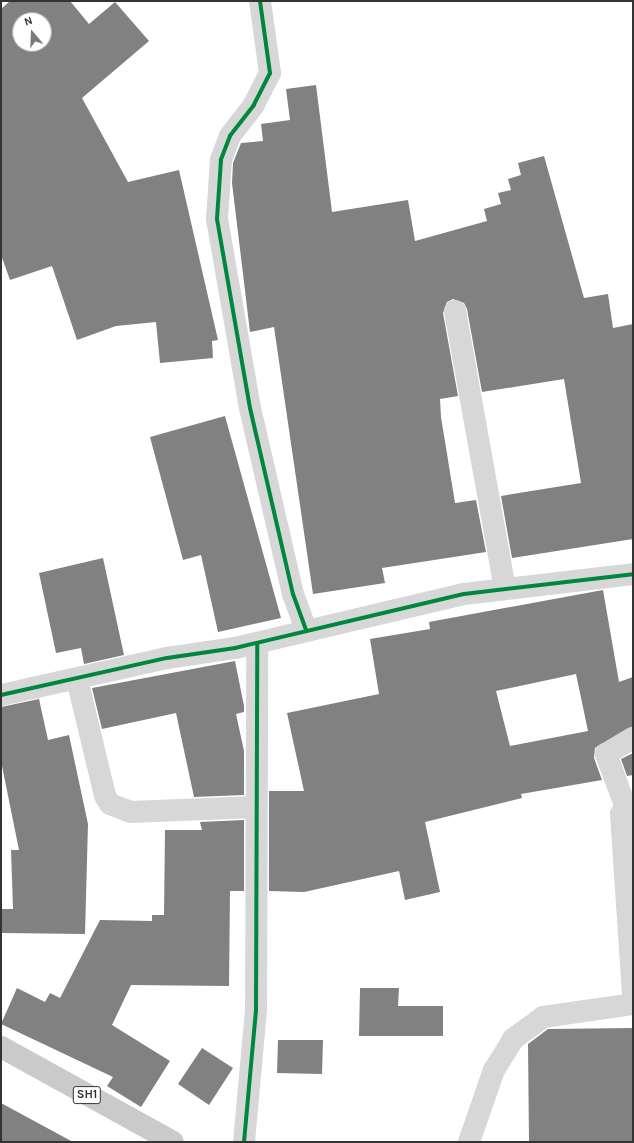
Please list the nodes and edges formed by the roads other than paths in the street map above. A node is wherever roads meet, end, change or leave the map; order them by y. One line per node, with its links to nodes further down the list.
1 (260, 1): 5 (street)
2 (456, 311): 4 (street)
3 (633, 574): 4 (street)
4 (505, 588): 5 (street)
5 (306, 630): 6 (street)
6 (257, 643): 7 (street); 11 (street)
7 (77, 679): 8 (street); 11 (street)
8 (1, 695)
9 (633, 738): 10 (street)
10 (630, 805): 12 (street)
11 (256, 807): 16 (street)
12 (633, 993)
13 (633, 1004): 17 (street)
14 (1, 1047): 15 (main road, SH1)
15 (173, 1142)
16 (244, 1142)
17 (469, 1142)

